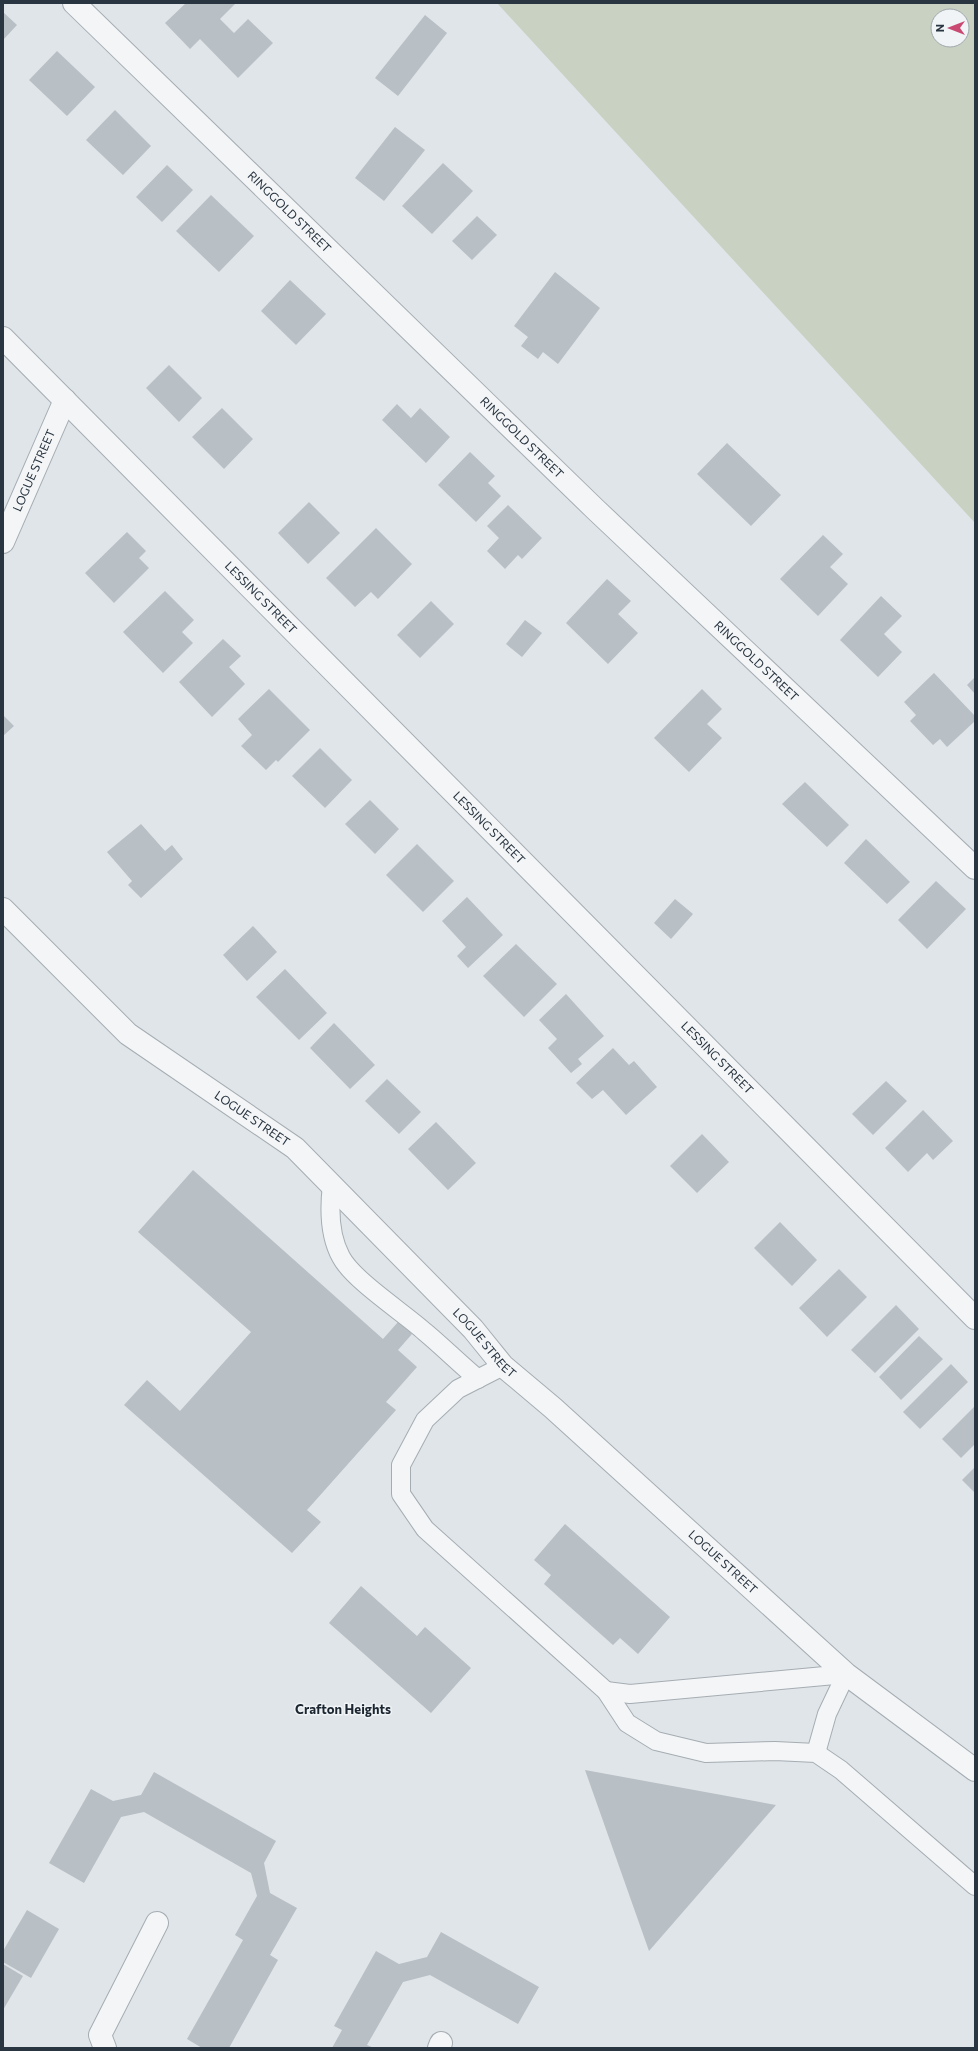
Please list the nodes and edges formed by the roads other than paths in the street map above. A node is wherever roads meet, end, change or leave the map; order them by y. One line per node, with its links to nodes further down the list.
1 (74, 3): 5 (street, RINGGOLD STREET)
2 (3, 338): 3 (street, LESSING STREET)
3 (65, 400): 4 (street, LOGUE STREET); 8 (street, LESSING STREET)
4 (3, 542)
5 (975, 868)
6 (3, 909): 7 (street, LOGUE STREET)
7 (332, 1185): 9 (street, LOGUE STREET); 10 (lane)
8 (975, 1318)
9 (503, 1366): 10 (lane); 11 (street, LOGUE STREET)
10 (478, 1379): 12 (lane)
11 (846, 1674): 12 (lane); 13 (lane); 14 (street, LOGUE STREET)
12 (606, 1691): 13 (lane)
13 (816, 1752): 15 (lane)
14 (975, 1770)
15 (975, 1886)
16 (157, 1923): 17 (street)
17 (105, 2048)

